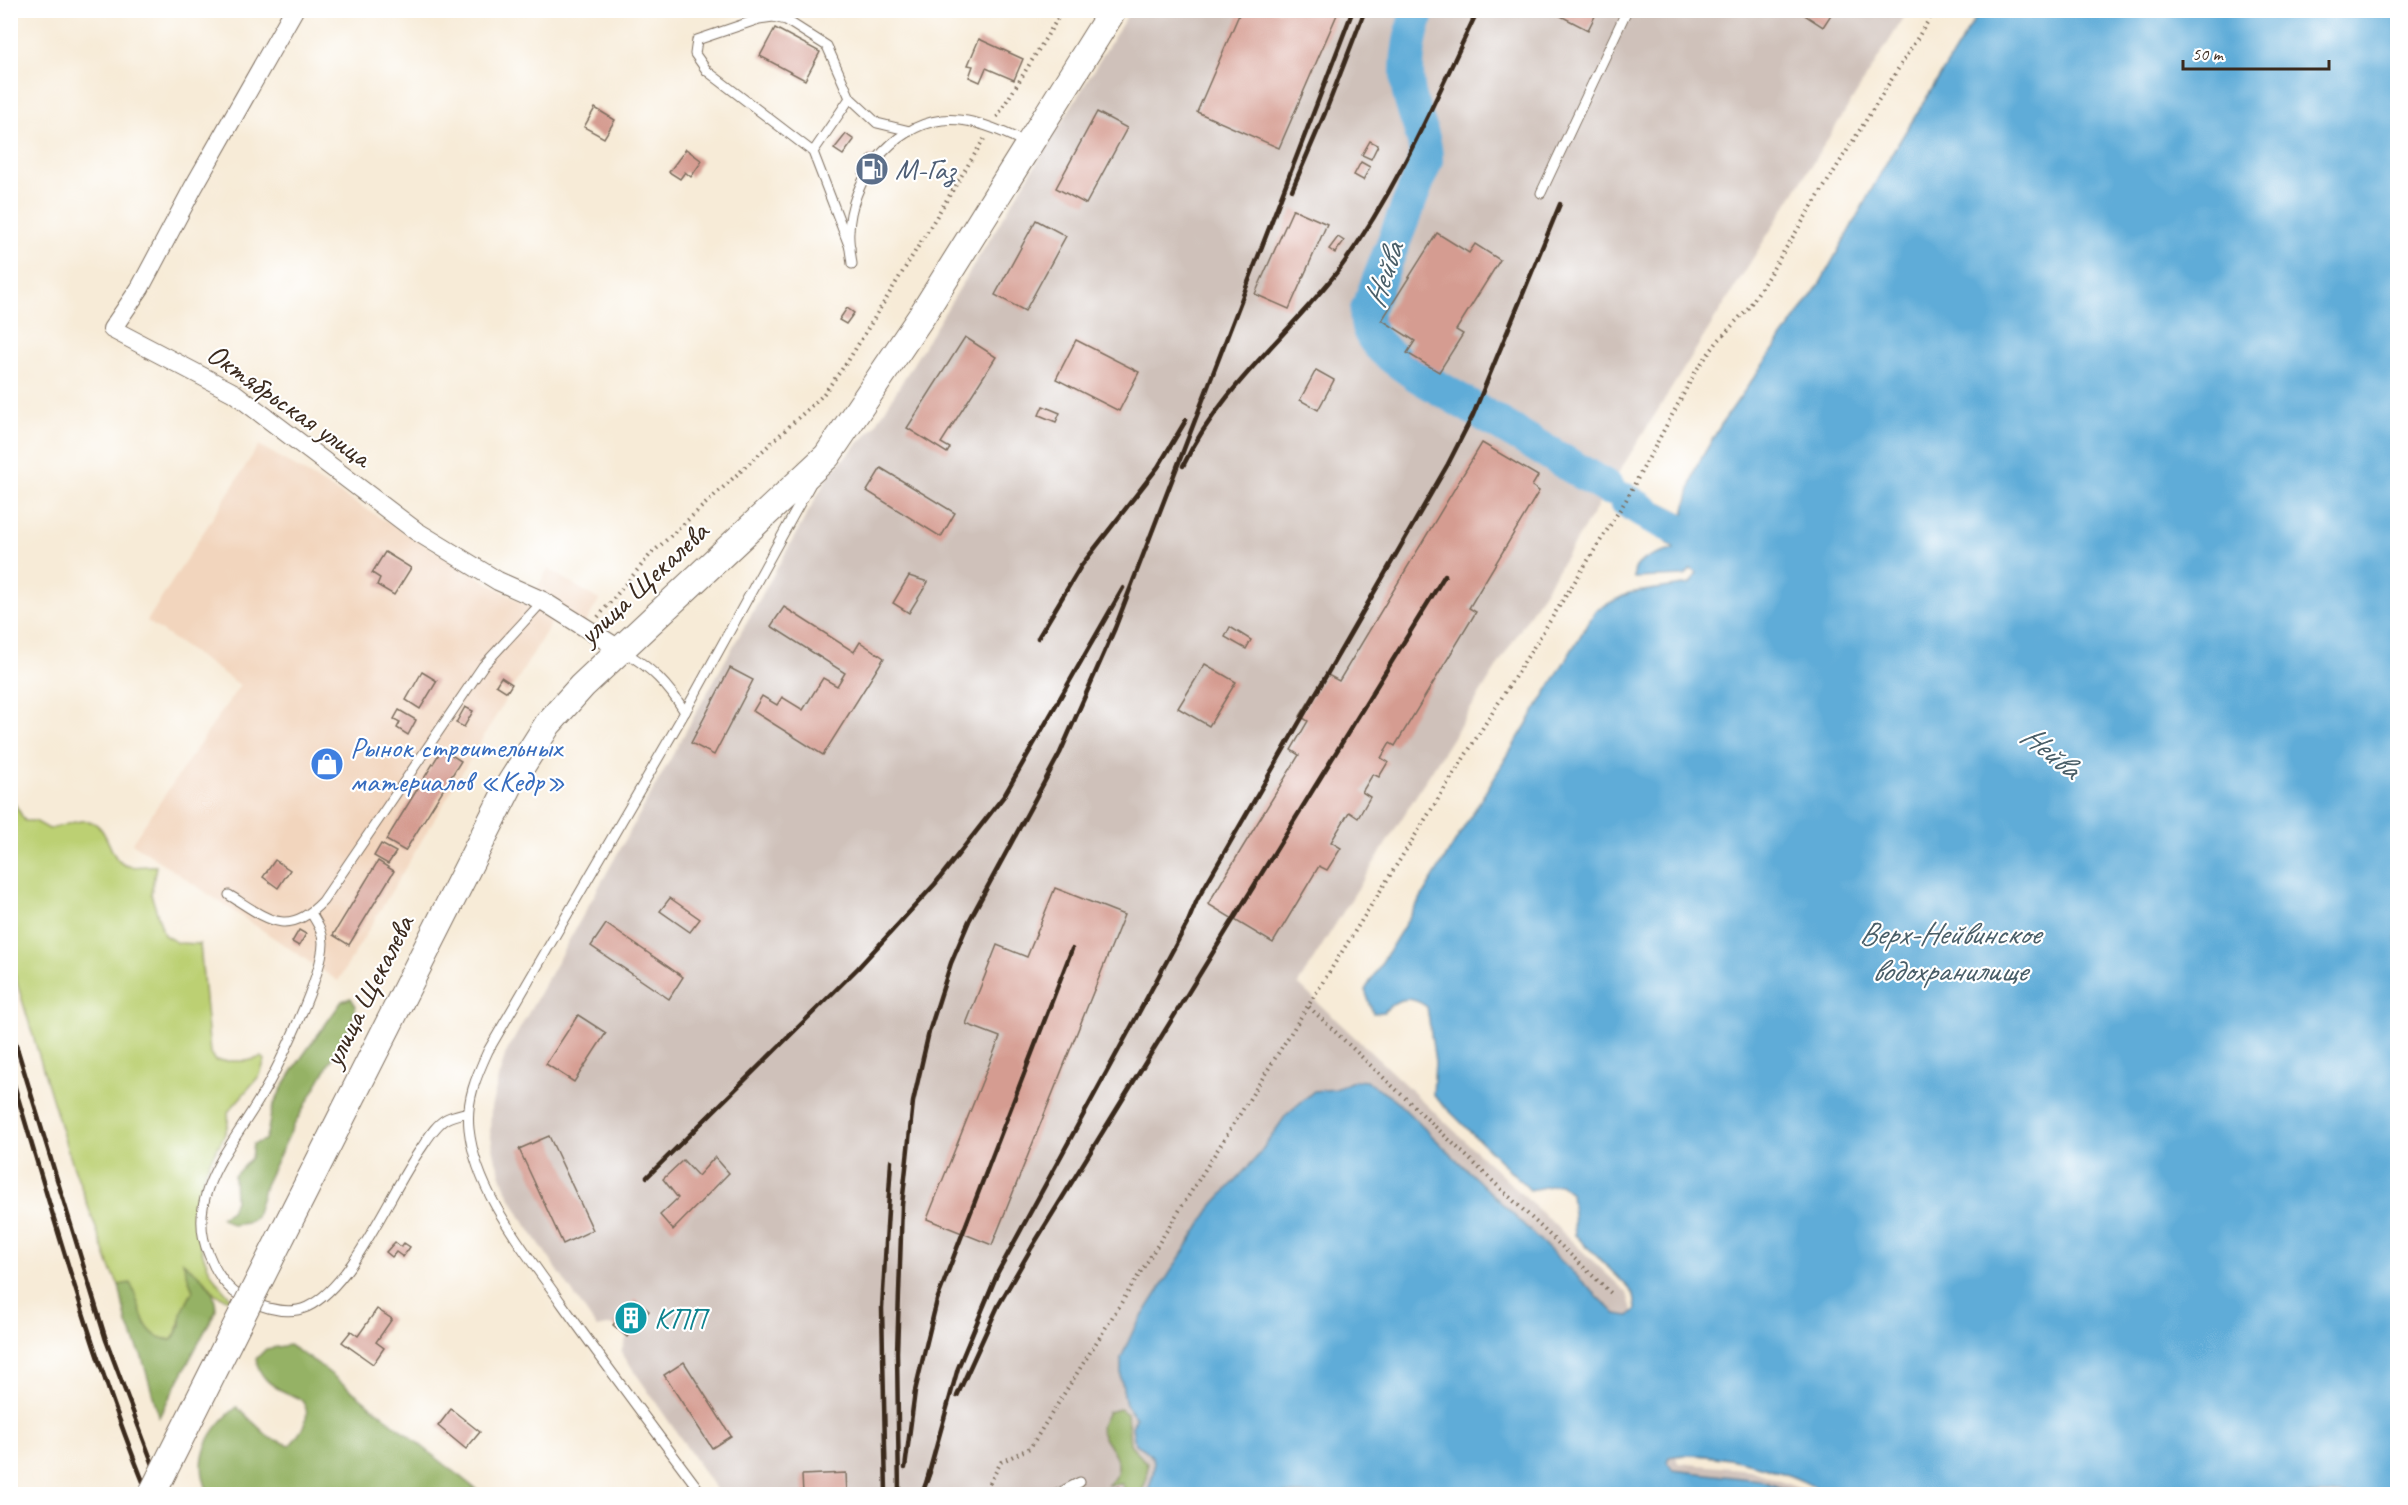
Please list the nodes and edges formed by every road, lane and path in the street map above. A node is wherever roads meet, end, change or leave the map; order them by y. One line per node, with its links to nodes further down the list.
1 (294, 10): 13 (street, Октябрьская улица)
2 (1113, 10): 7 (main road, улица Щекалева)
3 (1627, 10): 9 (lane)
4 (1935, 10): 18 (path)
5 (850, 98): 6 (lane); 8 (lane); 8 (lane)
6 (910, 131): 7 (lane); 10 (lane)
7 (1031, 145): 12 (main road, улица Щекалева)
8 (813, 152): 10 (lane)
9 (1541, 193)
10 (850, 248): 11 (lane)
11 (852, 264)
12 (827, 456): 14 (main road, улица Щекалева); 15 (lane)
13 (543, 601): 14 (street, Октябрьская улица); 17 (lane)
14 (620, 649): 15 (lane); 22 (main road, улица Щекалева, bridge)
15 (685, 712): 19 (lane)
16 (229, 895): 17 (lane)
17 (311, 913): 19 (lane)
18 (1309, 1007): 20 (path); 24 (path)
19 (468, 1112): 23 (lane)
20 (1612, 1295)
21 (1080, 1482): 25 (lane)
22 (152, 1494)
23 (702, 1494)
24 (984, 1494)
25 (1057, 1494)

